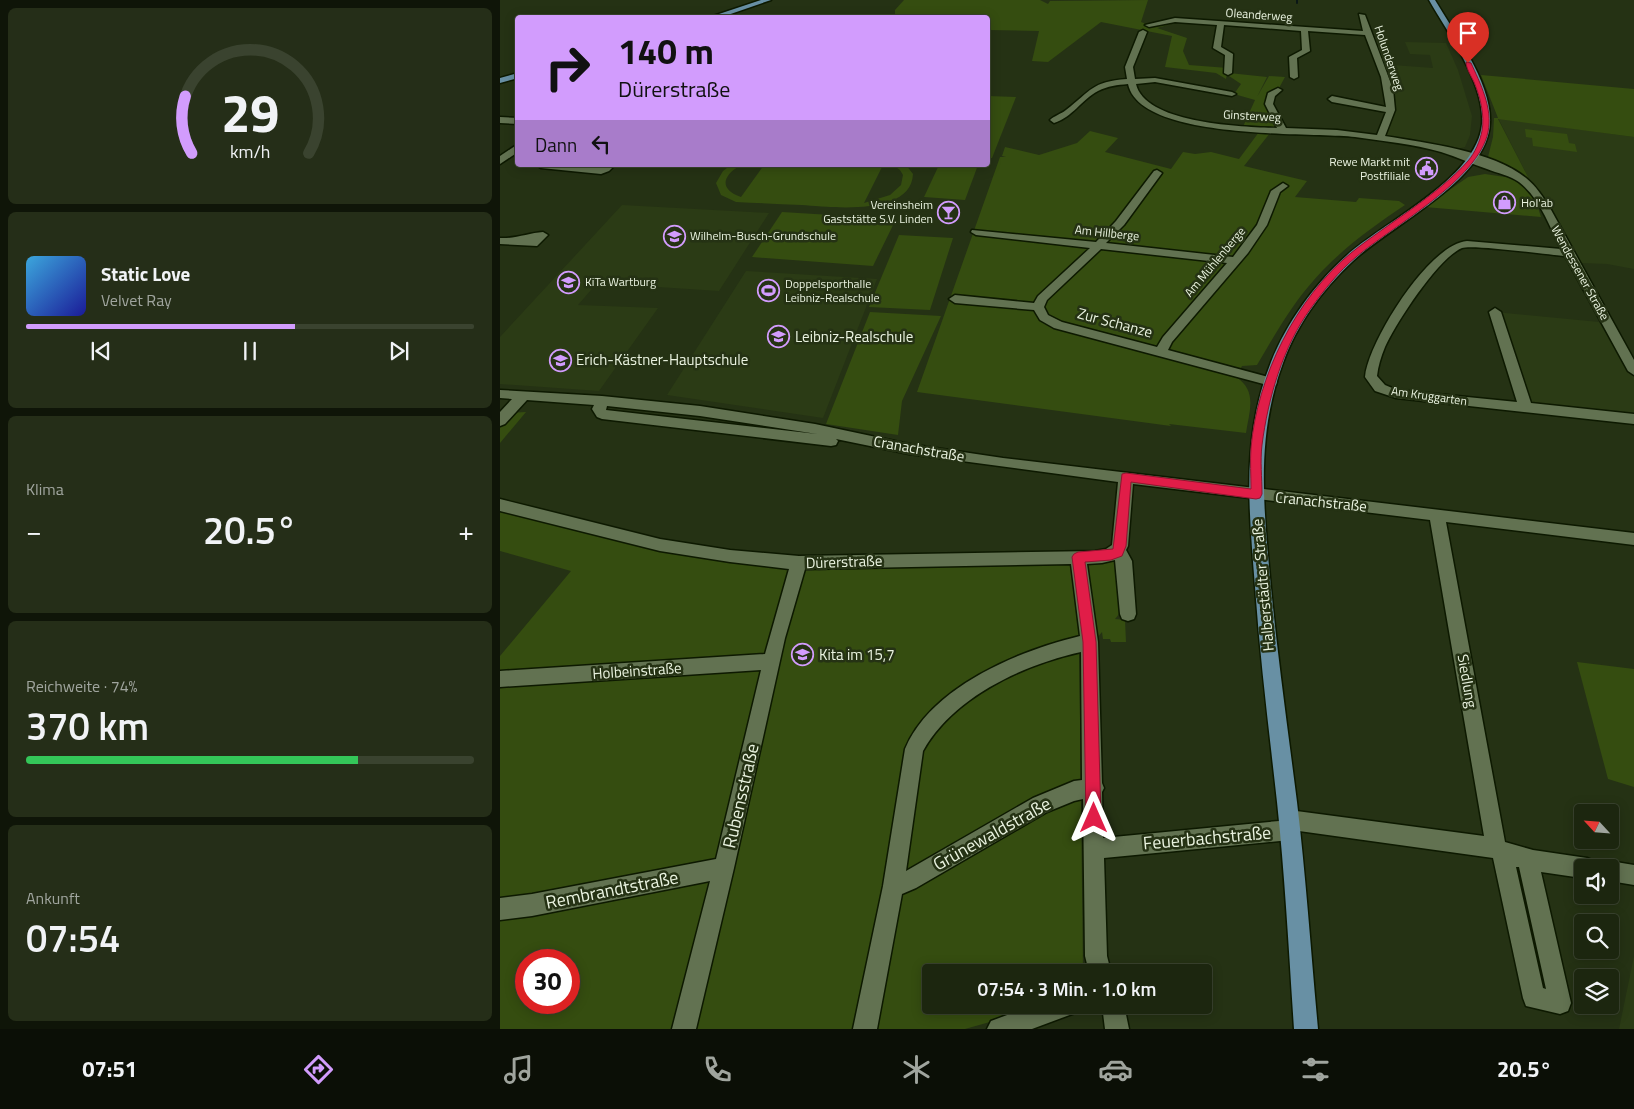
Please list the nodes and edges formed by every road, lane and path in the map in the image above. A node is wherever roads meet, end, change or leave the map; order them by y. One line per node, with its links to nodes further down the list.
1 (768, 0): 3 (main road)
2 (1432, 0): 23 (main road, Halberstädter Straße)
3 (720, 15)
4 (1361, 15): 7 (street, Holunderweg)
5 (1221, 23): 6 (street, Oleanderweg); 8 (street); 11 (street, Oleanderweg)
6 (1304, 29): 7 (street, Oleanderweg); 10 (street)
7 (1368, 33): 16 (street, Holunderweg)
8 (1228, 73)
9 (515, 76): 12 (main road)
10 (1294, 77)
11 (1127, 80): 14 (street); 18 (street); 20 (street, Ginsterweg)
12 (500, 81)
13 (1278, 90): 20 (street)
14 (1232, 94)
15 (1332, 98): 16 (street, Holunderweg)
16 (1391, 110): 21 (street, Holunderweg)
17 (500, 120): 19 (street)
18 (1054, 120)
19 (515, 121)
20 (1283, 130): 21 (street, Ginsterweg)
21 (1380, 137): 23 (street, Ginsterweg)
22 (515, 148): 24 (street)
23 (1473, 160): 30 (street, Wendessener Straße); 32 (main road, Halberstädter Straße); 33 (street, Wendessener Straße)
24 (500, 161): 25 (street)
25 (515, 163)
26 (562, 167): 29 (street)
27 (588, 167): 29 (street)
28 (607, 167): 29 (street)
29 (582, 169)
30 (1500, 172): 32 (street, Wendessener Straße); 33 (street, Wendessener Straße)
31 (1157, 173): 36 (street)
32 (1460, 173): 44 (main road, Halberstädter Straße)
33 (1522, 180): 37 (street, Wendessener Straße)
34 (1283, 186): 38 (street, Am Mühlenberge)
35 (976, 232): 36 (street, Am Hillberge)
36 (1098, 246): 38 (street, Am Hillberge); 40 (street)
37 (1569, 252): 43 (street, Wendessener Straße); 47 (street, Am Kruggarten)
38 (1236, 261): 42 (street, Am Mühlenberge)
39 (955, 299): 40 (street)
40 (1038, 307): 42 (street, Zur Schanze)
41 (1495, 312): 47 (street)
42 (1161, 352): 44 (street, Zur Schanze)
43 (1634, 371)
44 (1270, 382): 51 (main road, Halberstädter Straße)
45 (500, 394): 46 (street, Cranachstraße)
46 (523, 396): 49 (street); 50 (street, Cranachstraße)
47 (1525, 407): 48 (street, Am Kruggarten)
48 (1634, 419)
49 (500, 421)
50 (1126, 477): 51 (street, Cranachstraße); 55 (street)
51 (1256, 494): 53 (street, Cranachstraße); 63 (main road, Halberstädter Straße)
52 (500, 505): 57 (street, Dürerstraße)
53 (1437, 515): 54 (street, Cranachstraße); 65 (street, Siedlung)
54 (1634, 539)
55 (1118, 552): 56 (street, Dürerstraße); 58 (street)
56 (1078, 557): 57 (street, Dürerstraße); 59 (street)
57 (799, 563): 60 (street, Rubensstraße)
58 (1128, 614)
59 (1089, 642): 62 (street); 71 (street)
60 (773, 661): 61 (street, Holbeinstraße); 68 (street, Rubensstraße)
61 (500, 680)
62 (1094, 788): 64 (street); 71 (street, Grünewaldstraße)
63 (1290, 825): 64 (street, Feuerbachstraße); 65 (street); 80 (main road, Halberstädter Straße)
64 (1094, 849): 73 (street)
65 (1499, 850): 66 (street); 66 (street, Siedlung)
66 (1527, 858): 67 (street)
67 (1574, 866)
68 (724, 868): 72 (street, Rembrandtstraße); 77 (street, Rubensstraße)
69 (1619, 872): 70 (street)
70 (1634, 875)
71 (893, 886): 76 (street)
72 (500, 909)
73 (1098, 964)
74 (1042, 1014): 78 (street)
75 (1114, 1014): 79 (street)
76 (869, 1027)
77 (684, 1029)
78 (999, 1029)
79 (1117, 1029)
80 (1306, 1029)

